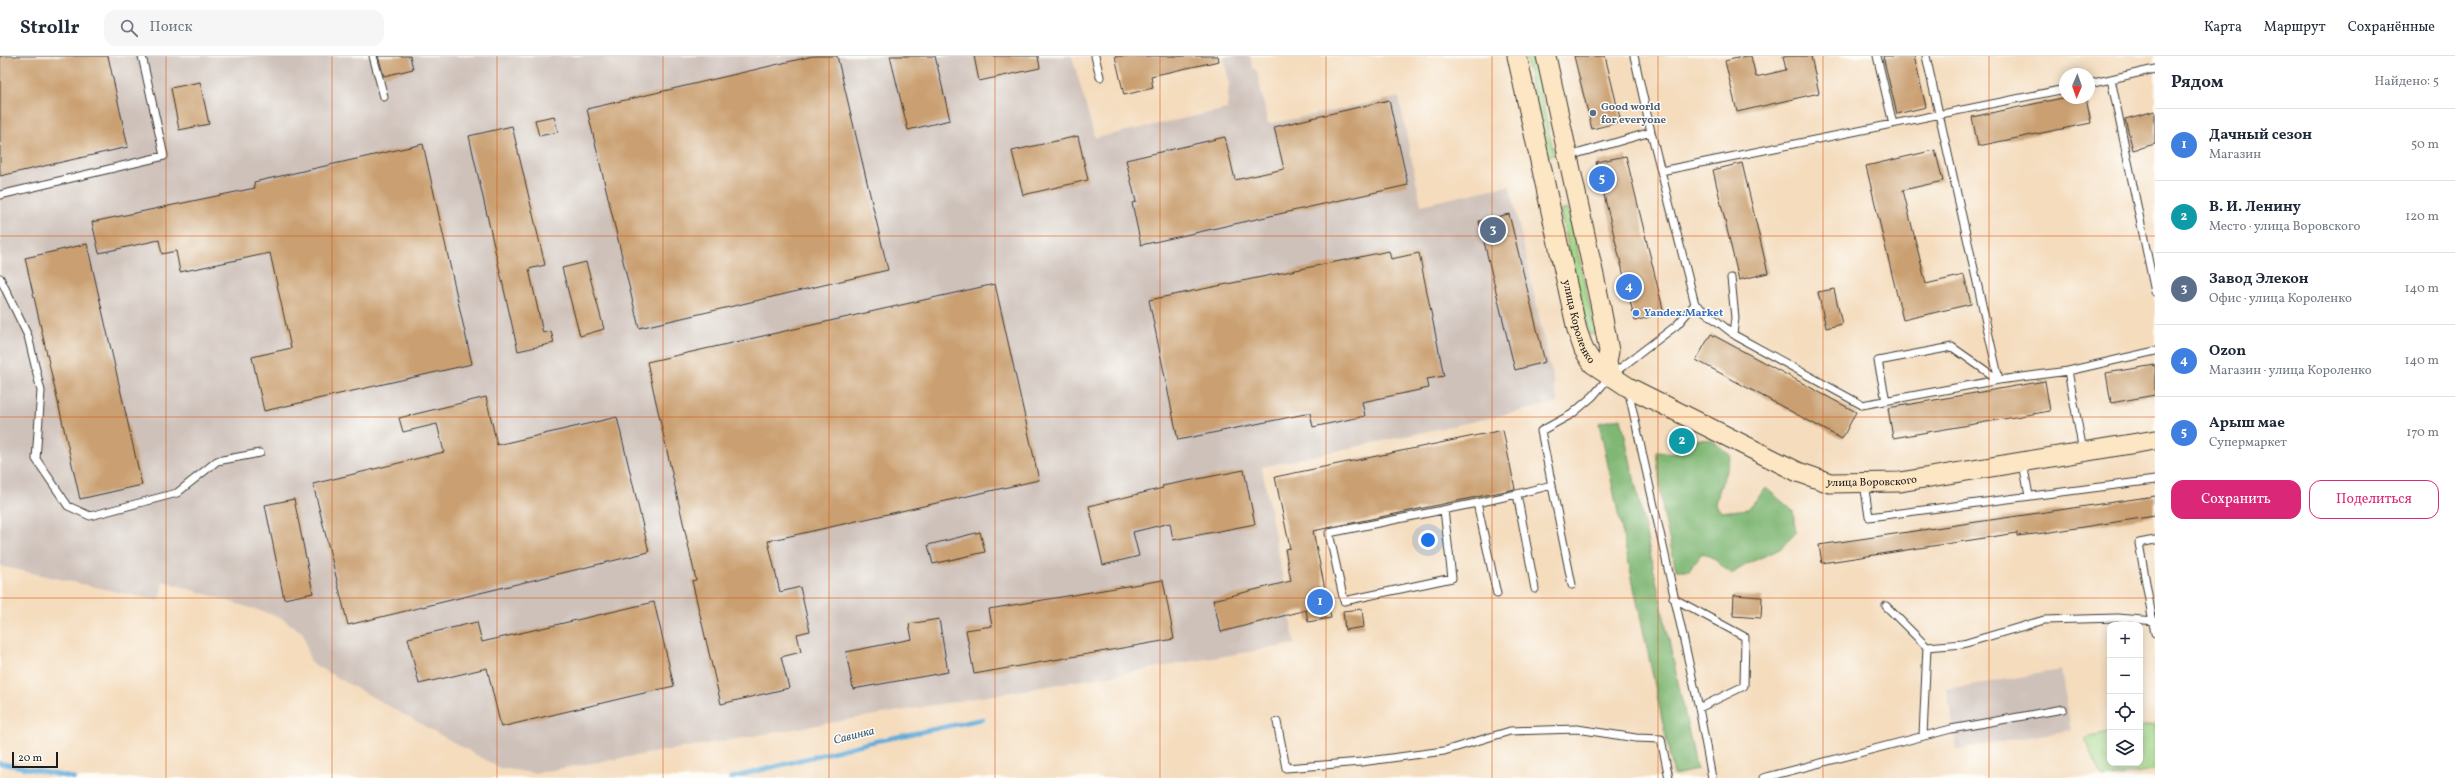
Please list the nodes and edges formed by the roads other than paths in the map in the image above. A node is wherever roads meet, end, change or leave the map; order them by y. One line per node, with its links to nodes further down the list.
1 (142, 56): 21 (lane)
2 (374, 56): 14 (lane)
3 (1095, 56): 10 (lane)
4 (1517, 56): 20 (street, улица Короленко)
5 (1546, 56): 18 (street, улица Короленко)
6 (1634, 56): 17 (lane)
7 (1877, 56): 16 (lane)
8 (1926, 56): 15 (lane)
9 (2155, 69): 11 (lane)
10 (1100, 78)
11 (2110, 79): 12 (lane); 24 (lane)
12 (2095, 83)
13 (2059, 89): 15 (lane)
14 (384, 97)
15 (1940, 114): 16 (lane); 30 (lane)
16 (1893, 124): 19 (lane)
17 (1651, 132): 18 (lane); 19 (lane)
18 (1570, 164): 20 (street); 29 (street, улица Короленко)
19 (1661, 171): 25 (lane)
20 (1545, 178): 29 (street, улица Короленко)
21 (0, 195)
22 (0, 278): 35 (lane)
23 (1731, 278): 26 (lane)
24 (2155, 292)
25 (1695, 304): 26 (lane); 29 (lane)
26 (1733, 334): 32 (lane)
27 (2155, 351): 28 (lane)
28 (2068, 371): 30 (lane); 34 (lane)
29 (1610, 376): 31 (street, улица Воровского); 39 (lane)
30 (1999, 380): 32 (lane); 32 (lane)
31 (1628, 387): 38 (street, улица Воровского); 48 (lane)
32 (1886, 401)
33 (2155, 440): 34 (street, улица Воровского)
34 (2083, 452): 36 (street, улица Воровского)
35 (260, 454)
36 (2022, 462): 38 (street, улица Воровского); 41 (lane)
37 (2155, 480): 41 (lane)
38 (1864, 483): 41 (lane)
39 (1552, 485): 40 (lane); 45 (lane)
40 (1517, 494): 42 (lane); 46 (lane)
41 (2029, 496)
42 (1477, 503): 43 (lane); 47 (lane)
43 (1444, 510): 43 (lane)
44 (2155, 540): 50 (lane)
45 (1572, 585)
46 (1535, 589)
47 (1496, 594)
48 (1673, 598): 53 (lane); 53 (lane)
49 (1886, 606): 52 (lane)
50 (2154, 621): 51 (lane); 52 (lane)
51 (2155, 634)
52 (1927, 647): 56 (lane)
53 (1698, 708): 58 (lane)
54 (2063, 710): 56 (lane)
55 (1277, 722): 57 (lane)
56 (1923, 736): 59 (lane)
57 (1669, 778)
58 (1712, 778)
59 (1763, 778)

